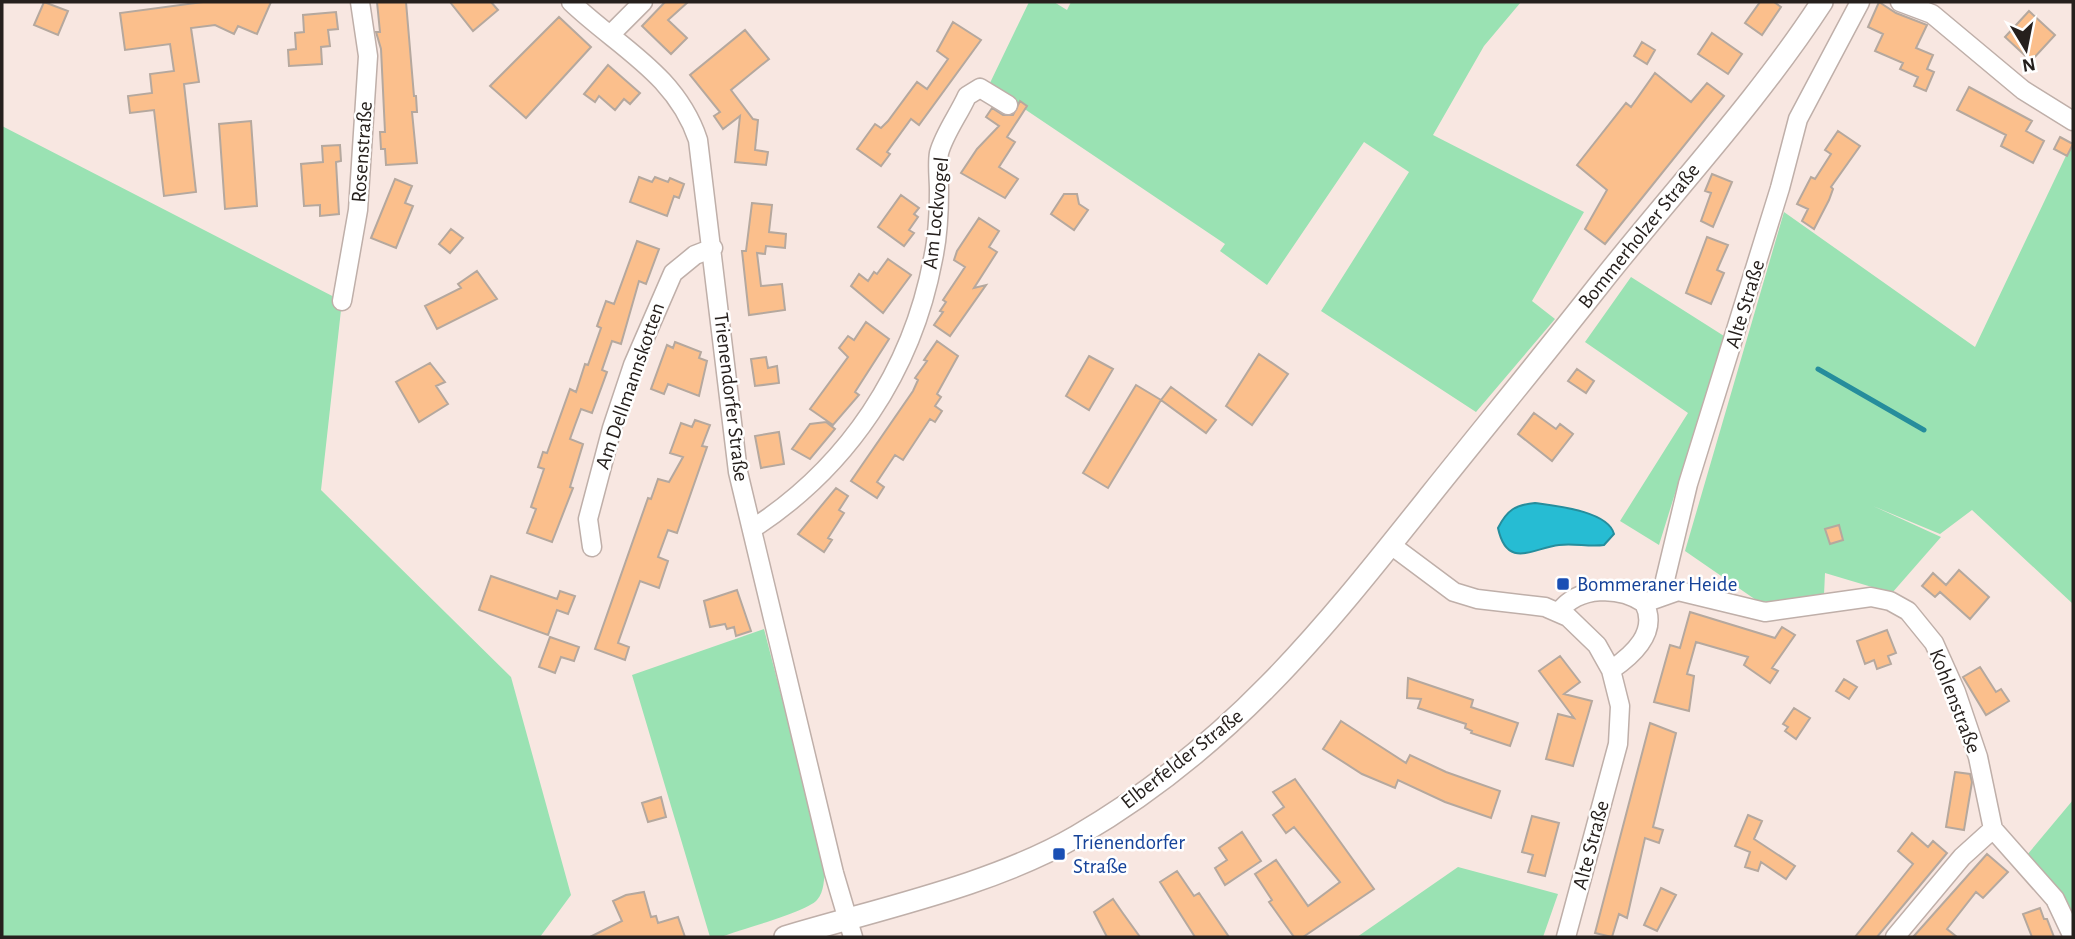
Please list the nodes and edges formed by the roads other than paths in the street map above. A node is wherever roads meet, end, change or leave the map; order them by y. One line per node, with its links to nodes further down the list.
1 (359, 2): 11 (street, Rosenstraße)
2 (571, 2): 7 (street, Trienendorfer Straße)
3 (643, 2): 7 (street)
4 (1822, 2): 12 (main road, Bommerholzer Straße)
5 (1860, 2): 16 (street, Alte Straße)
6 (1900, 2): 9 (street)
7 (611, 34): 10 (street, Trienendorfer Straße)
8 (1008, 104): 13 (street, Am Lockvogel)
9 (2073, 121)
10 (713, 248): 13 (street, Trienendorfer Straße); 15 (street, Am Dellmannskotten)
11 (342, 301)
12 (1452, 468): 14 (main road, Elberfelder Straße)
13 (752, 529): 21 (street, Trienendorfer Straße)
14 (1391, 545): 18 (street, Alte Straße); 21 (main road, Elberfelder Straße)
15 (592, 547)
16 (1666, 594): 17 (street); 20 (street, Kohlenstraße)
17 (1644, 603): 18 (street); 19 (street)
18 (1559, 612): 19 (street, Alte Straße)
19 (1611, 670): 23 (street, Alte Straße)
20 (1993, 829): 24 (street); 25 (street)
21 (851, 927): 22 (main road, Elberfelder Straße)
22 (785, 937)
23 (1566, 937)
24 (1895, 937)
25 (2073, 937)

